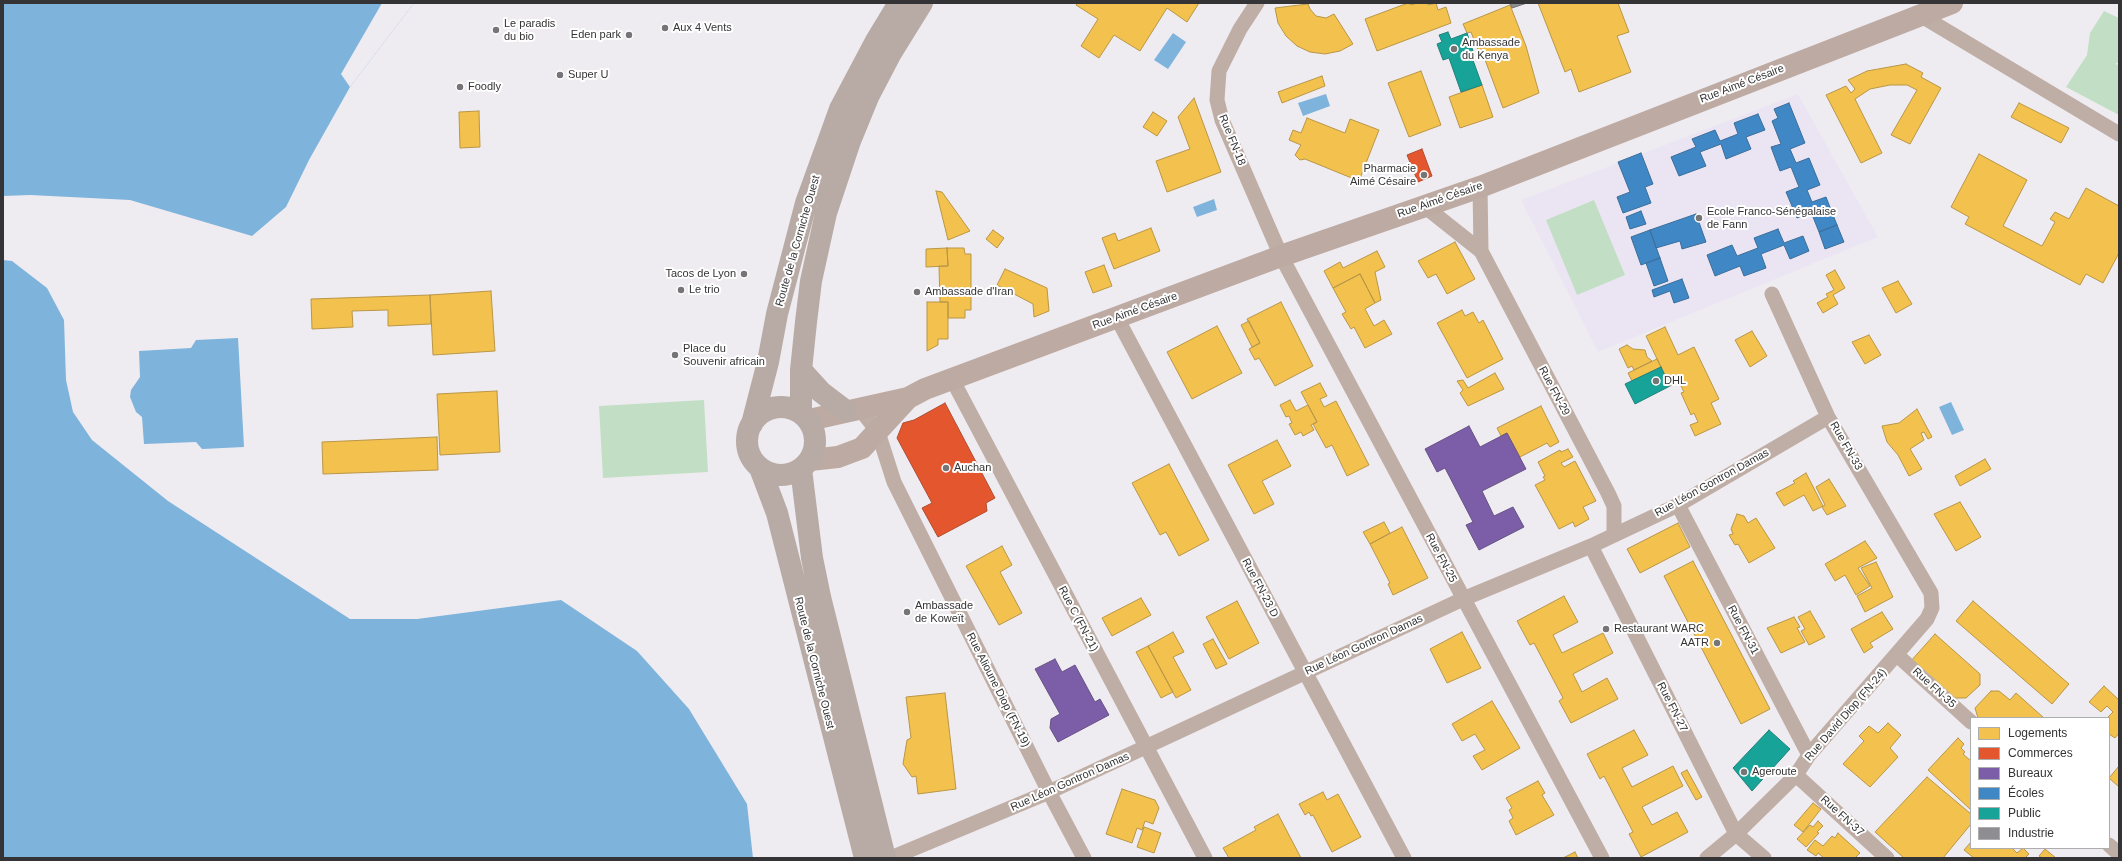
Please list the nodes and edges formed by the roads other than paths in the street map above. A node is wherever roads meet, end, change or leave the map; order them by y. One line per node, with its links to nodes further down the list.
1 (899, 3): 19 (highway, Route de la Corniche Ouest)
2 (922, 3): 13 (highway, Route de la Corniche Ouest)
3 (1257, 3): 10 (street, Rue FN-18)
4 (1952, 3): 5 (street, Rue Aimé Césaire)
5 (1920, 15): 6 (street); 7 (street, Rue Aimé Césaire)
6 (2119, 134)
7 (1480, 186): 8 (street, Rue Aimé Césaire); 9 (street)
8 (1423, 205): 9 (street); 10 (street, Rue Aimé Césaire)
9 (1481, 251): 24 (street, Rue FN-29)
10 (1281, 256): 12 (street, Rue Aimé Césaire); 27 (street, Rue FN-25)
11 (1772, 294): 18 (street, Rue FN-33)
12 (1117, 318): 14 (street, Rue Aimé Césaire); 29 (street, Rue FN-23 D)
13 (801, 370): 16 (highway); 17 (highway, Route de la Corniche Ouest)
14 (952, 379): 15 (street, Rue Aimé Césaire); 31 (street, Rue C (FN-21))
15 (916, 393): 16 (street, Rue Aimé Césaire); 20 (street)
16 (853, 410): 17 (street, Rue Aimé Césaire); 20 (street)
17 (805, 416): 19 (highway); 21 (highway)
18 (1828, 417): 23 (street, Rue Léon Gontron Damas); 26 (street, Rue FN-33)
19 (752, 424): 22 (highway)
20 (878, 432): 21 (street); 34 (street, Rue Alioune Diop (FN-19))
21 (805, 465): 22 (highway); 39 (highway, Route de la Corniche Ouest)
22 (760, 468): 38 (highway, Route de la Corniche Ouest)
23 (1678, 505): 24 (street, Rue Léon Gontron Damas); 32 (street, Rue FN-31)
24 (1614, 535): 25 (street, Rue Léon Gontron Damas)
25 (1591, 546): 27 (street, Rue Léon Gontron Damas); 35 (street, Rue FN-27)
26 (1931, 593): 28 (street, Rue David Diop (FN-24))
27 (1463, 599): 29 (street, Rue Léon Gontron Damas); 44 (street, Rue FN-25)
28 (1897, 655): 30 (street, Rue FN-35); 32 (street, Rue David Diop (FN-24))
29 (1305, 673): 31 (street, Rue Léon Gontron Damas); 43 (street, Rue FN-23 D)
30 (1970, 721)
31 (1147, 748): 34 (street, Rue Léon Gontron Damas); 42 (street, Rue C (FN-21))
32 (1809, 755): 33 (street, Rue David Diop (FN-24))
33 (1796, 774): 35 (street, Rue David Diop (FN-24)); 47 (street, Rue FN-37)
34 (1049, 792): 40 (street, Rue Léon Gontron Damas); 41 (street, Rue Alioune Diop (FN-19))
35 (1736, 834): 45 (street, Rue David Diop (FN-24)); 46 (street, Rue FN-27)
36 (2110, 846): 37 (street)
37 (2119, 854)
38 (865, 858)
39 (885, 858)
40 (891, 858)
41 (1084, 858)
42 (1206, 858)
43 (1404, 858)
44 (1602, 858)
45 (1707, 858)
46 (1764, 858)
47 (1887, 858)

